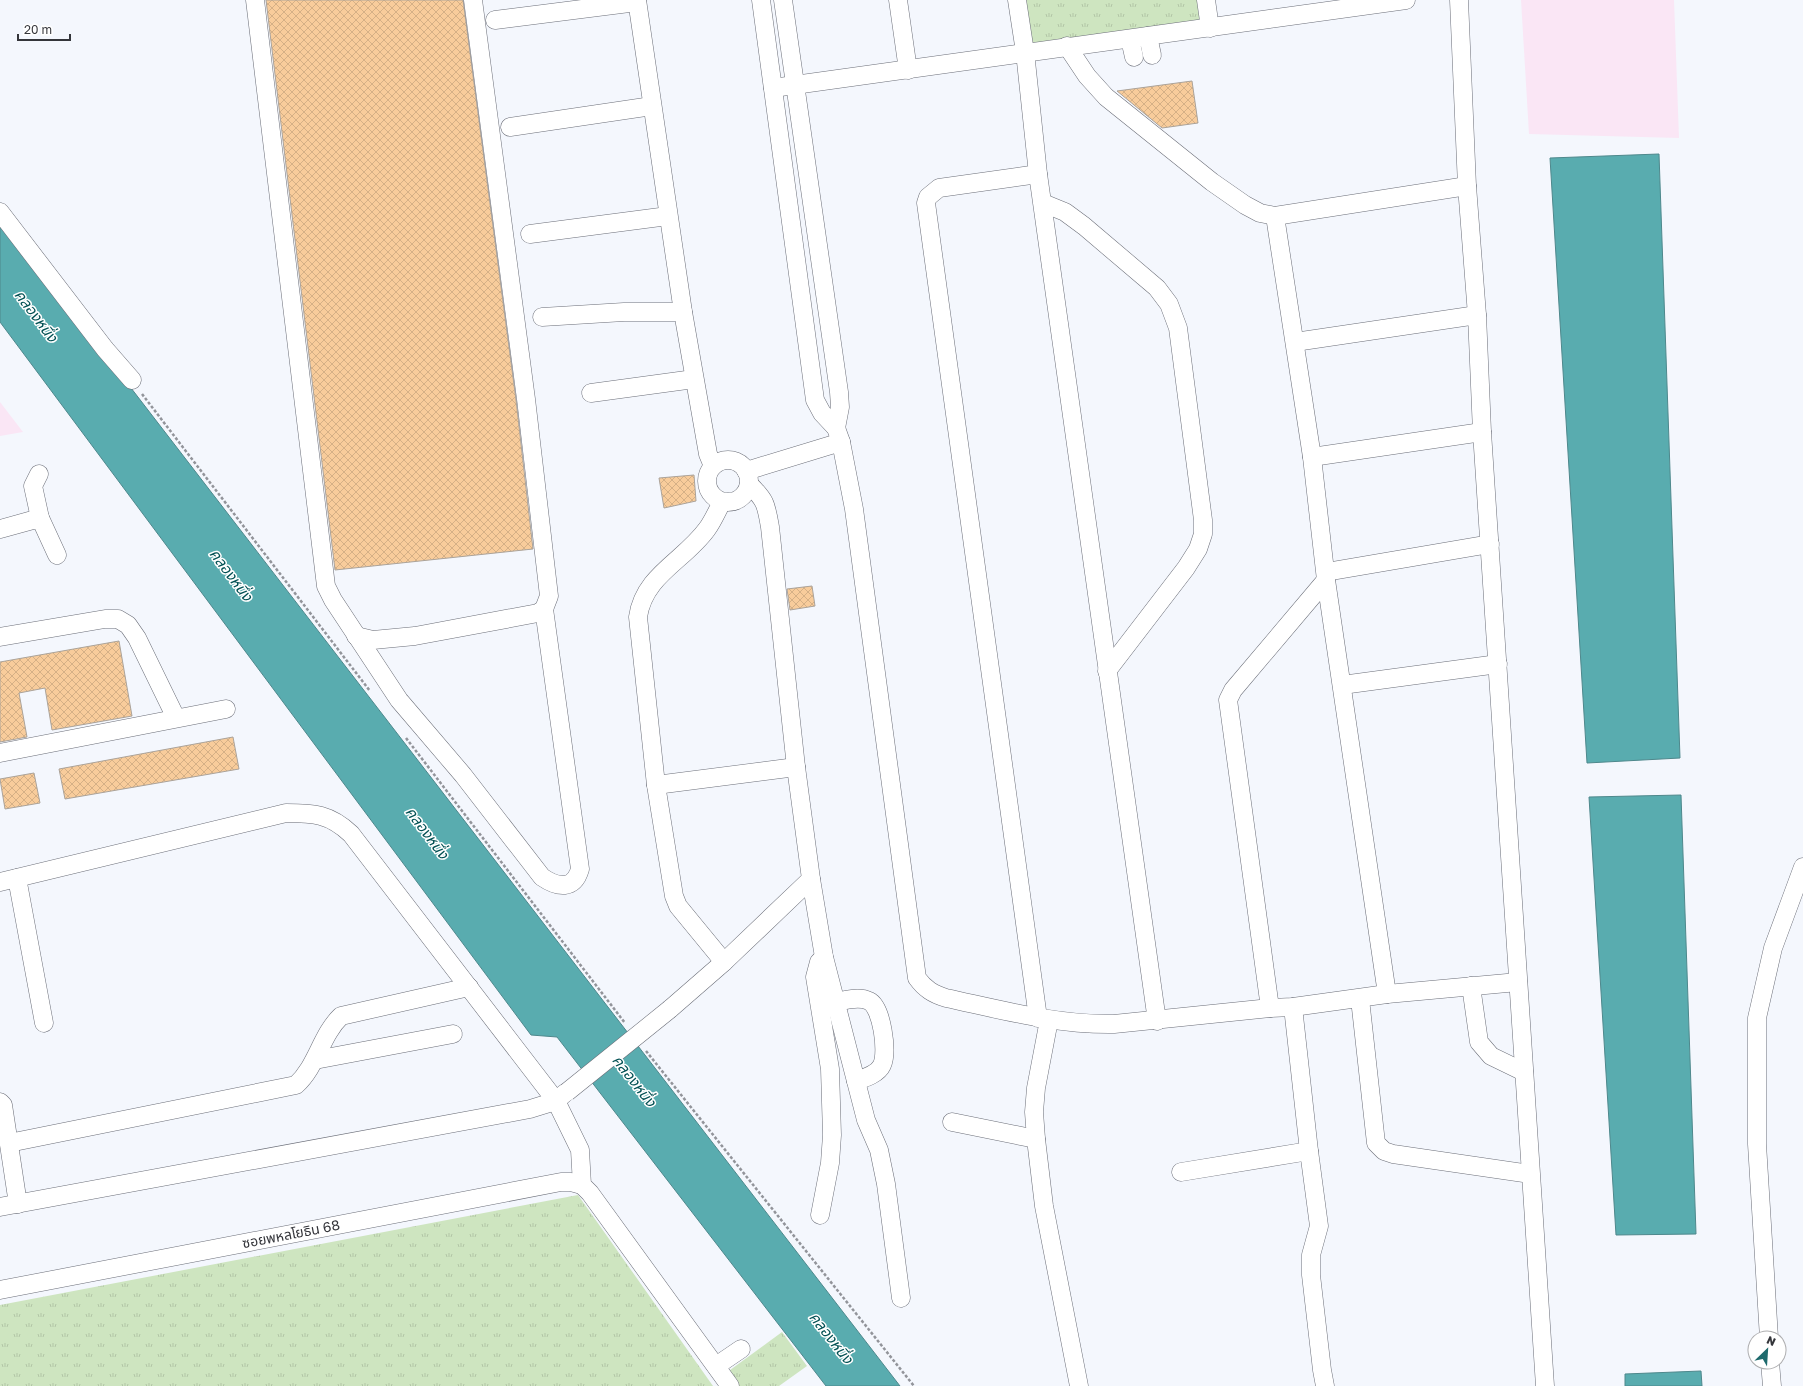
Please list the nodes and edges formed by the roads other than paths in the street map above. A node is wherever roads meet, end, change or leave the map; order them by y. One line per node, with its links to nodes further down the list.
1 (256, 0): 52 (street)
2 (473, 0): 51 (street)
3 (761, 0): 22 (street)
4 (783, 0): 21 (street)
5 (898, 0): 20 (street)
6 (1017, 0): 17 (street)
7 (1206, 0): 13 (street)
8 (1406, 0): 11 (street)
9 (1459, 0): 26 (street)
10 (637, 1): 12 (street); 23 (street)
11 (1327, 6): 13 (street)
12 (495, 20)
13 (1210, 28): 14 (street)
14 (1148, 36): 15 (street); 18 (street)
15 (1130, 38): 16 (street); 19 (street)
16 (1067, 46): 17 (street); 30 (street)
17 (1025, 52): 20 (street); 25 (street)
18 (1152, 55)
19 (1134, 58)
20 (908, 70): 21 (street)
21 (794, 85): 22 (street); 40 (street)
22 (773, 88): 40 (street)
23 (652, 106): 24 (street); 29 (street)
24 (510, 127)
25 (1038, 174): 27 (street); 75 (street)
26 (1468, 186): 30 (street); 33 (street)
27 (1043, 203): 55 (street); 55 (street)
28 (0, 212): 37 (street)
29 (668, 216): 31 (street); 32 (street)
30 (1275, 216): 35 (street)
31 (530, 234)
32 (683, 312): 34 (street); 36 (street)
33 (1477, 315): 35 (street); 39 (street)
34 (542, 317)
35 (1295, 342): 41 (street)
36 (694, 379): 38 (street); 42 (street)
37 (132, 380)
38 (591, 393)
39 (1482, 432): 41 (street); 48 (street)
40 (838, 435): 44 (street); 75 (street)
41 (1312, 457): 50 (street)
42 (713, 466): 44 (street); 45 (street)
43 (39, 474): 46 (street)
44 (747, 478): 45 (street); 60 (street)
45 (722, 502): 61 (street)
46 (40, 518): 47 (street); 49 (street)
47 (0, 528)
48 (1490, 544): 50 (street); 54 (street)
49 (57, 555)
50 (1326, 576): 56 (street); 74 (street)
51 (544, 609): 52 (street); 52 (street)
52 (356, 636)
53 (0, 637): 58 (street)
54 (1498, 664): 56 (street); 67 (street)
55 (1107, 671): 76 (street)
56 (1342, 685): 70 (street)
57 (226, 709): 58 (street)
58 (176, 718): 59 (street)
59 (0, 753)
60 (796, 767): 61 (street); 63 (street)
61 (656, 785): 66 (street)
62 (1803, 867): 96 (street)
63 (811, 879): 65 (street); 66 (street)
64 (9, 880): 69 (street); 77 (street)
65 (824, 957): 72 (street); 93 (street)
66 (724, 962): 82 (street, bridge)
67 (1518, 982): 68 (street); 80 (street)
68 (1471, 986): 70 (street); 80 (street)
69 (469, 987): 79 (street); 82 (street)
70 (1387, 994): 71 (street)
71 (1360, 999): 73 (street); 89 (street)
72 (836, 1002): 81 (street); 81 (street)
73 (1293, 1007): 74 (street); 87 (street)
74 (1270, 1008): 76 (street)
75 (1043, 1019): 76 (street); 85 (street)
76 (1157, 1021)
77 (44, 1023)
78 (453, 1034): 79 (street)
79 (315, 1060): 86 (street)
80 (1524, 1072): 89 (street)
81 (856, 1081): 95 (street)
82 (561, 1096): 90 (street); 91 (street)
83 (0, 1102): 86 (street)
84 (952, 1122): 85 (street)
85 (1036, 1139): 101 (street)
86 (8, 1143): 91 (street)
87 (1310, 1151): 88 (street); 102 (street)
88 (1181, 1172)
89 (1530, 1174): 103 (street)
90 (582, 1185): 94 (street, ซอยพหลโยธิน 68); 98 (street)
91 (18, 1204): 92 (street)
92 (0, 1207)
93 (820, 1215)
94 (0, 1290)
95 (901, 1298)
96 (1768, 1330)
97 (741, 1349): 98 (street)
98 (716, 1366): 100 (street)
99 (1771, 1370): 104 (street)
100 (730, 1386)
101 (1079, 1386)
102 (1326, 1386)
103 (1545, 1386)
104 (1772, 1386)

